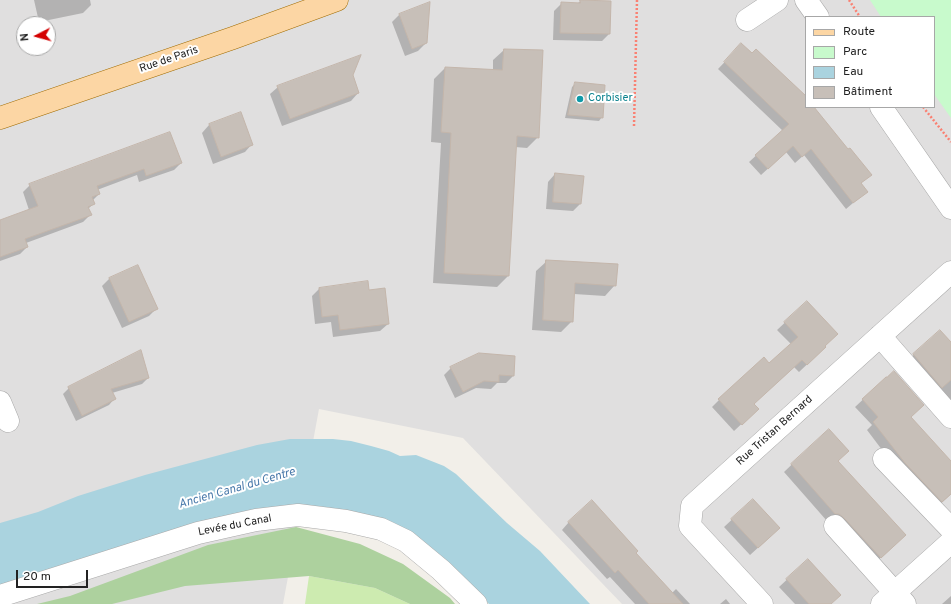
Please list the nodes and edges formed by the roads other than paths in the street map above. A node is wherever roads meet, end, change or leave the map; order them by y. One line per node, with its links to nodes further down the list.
1 (337, 0): 7 (main road, Rue de Paris)
2 (777, 0): 5 (street)
3 (806, 0): 4 (street)
4 (817, 16)
5 (747, 20)
6 (881, 108): 8 (street)
7 (0, 118)
8 (951, 208)
9 (951, 272): 10 (street, Rue Tristan Bernard)
10 (880, 336): 11 (street); 19 (street, Rue Tristan Bernard)
11 (951, 417)
12 (884, 459): 14 (street)
13 (836, 526): 17 (street)
14 (951, 529)
15 (951, 542): 17 (street)
16 (0, 596): 18 (street, Levée du Canal)
17 (894, 600)
18 (476, 604)
19 (762, 604)

